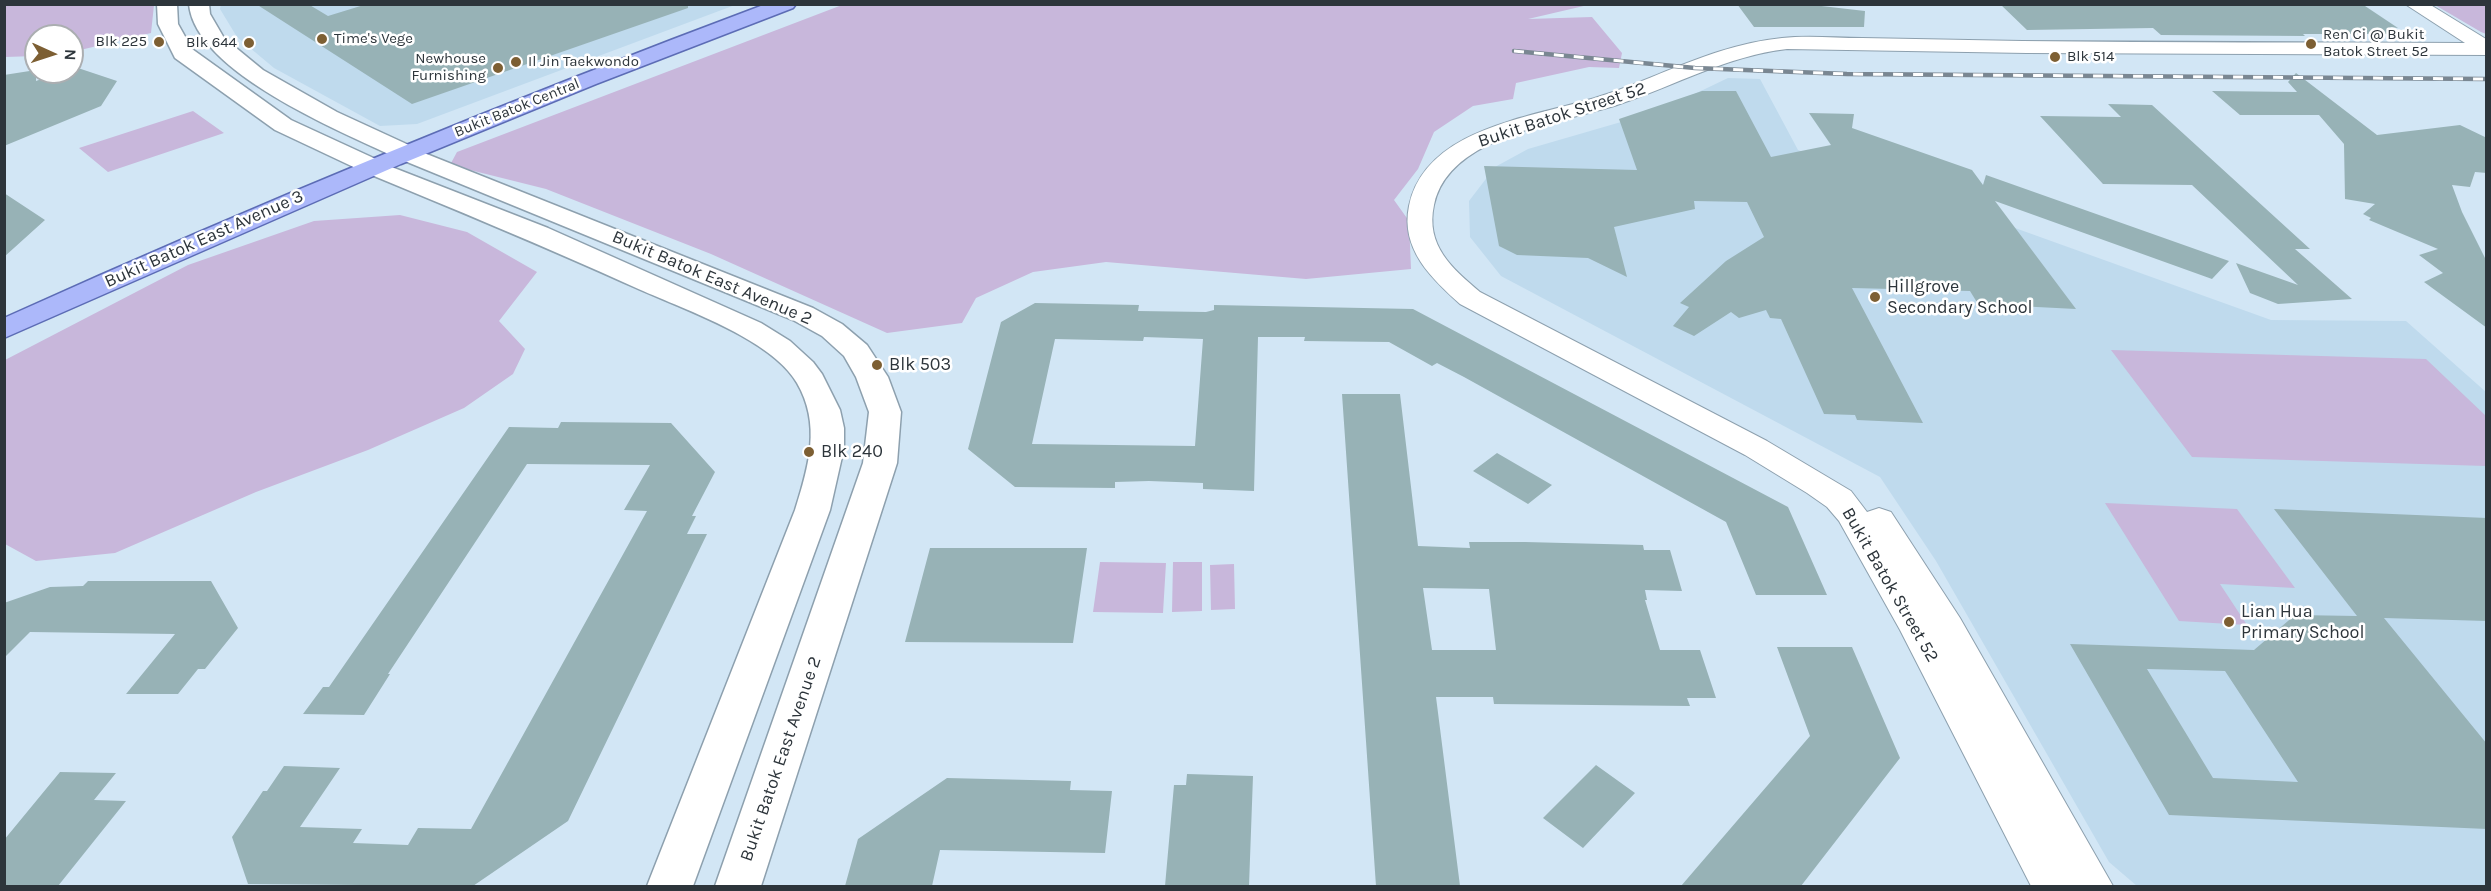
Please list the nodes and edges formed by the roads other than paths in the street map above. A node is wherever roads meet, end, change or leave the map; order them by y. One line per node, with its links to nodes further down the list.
1 (167, 4): 8 (street)
2 (198, 4): 8 (street)
3 (749, 4): 8 (main road, Bukit Batok Central)
4 (786, 4): 8 (main road, Bukit Batok Central)
5 (2414, 4): 6 (street)
6 (2487, 48): 13 (street, Bukit Batok Street 52)
7 (2487, 54): 14 (street, Bukit Batok Street 52)
8 (378, 155): 9 (main road, Bukit Batok East Avenue 3); 10 (main road, Bukit Batok East Avenue 3); 11 (street, Bukit Batok East Avenue 2); 12 (street, Bukit Batok East Avenue 2)
9 (4, 306)
10 (4, 329)
11 (670, 886)
12 (738, 886)
13 (2053, 886)
14 (2091, 886)

